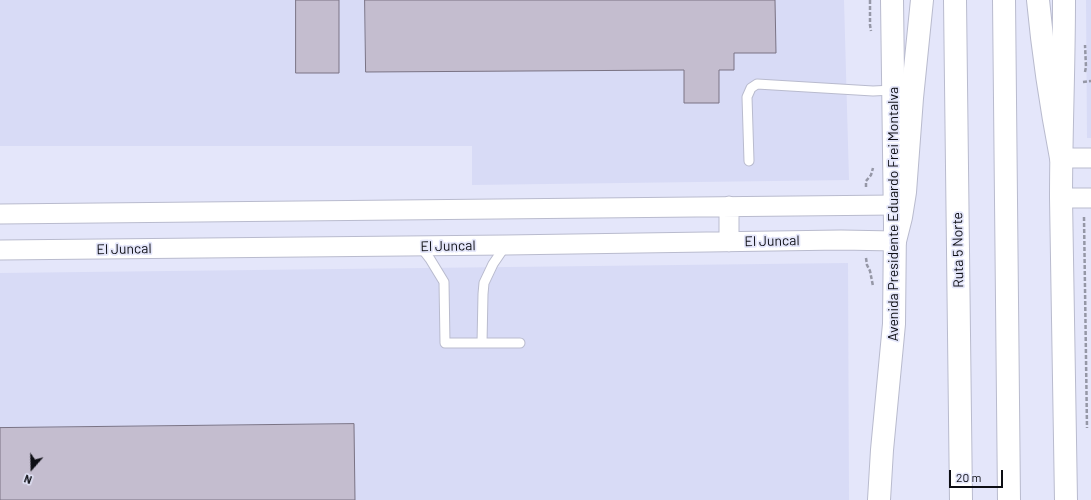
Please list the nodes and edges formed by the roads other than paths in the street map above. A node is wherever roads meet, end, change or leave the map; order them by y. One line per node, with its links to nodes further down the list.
1 (892, 0): 7 (main road, Avenida Presidente Eduardo Frei Montalva)
2 (922, 0): 16 (main road)
3 (955, 0): 24 (main road, Ruta 5 Norte)
4 (1004, 0): 25 (main road)
5 (1038, 0): 8 (main road)
6 (1064, 0): 8 (main road)
7 (893, 90): 10 (lane); 13 (main road, Avenida Presidente Eduardo Frei Montalva)
8 (1061, 158): 9 (street); 11 (main road)
9 (1091, 158)
10 (749, 161)
11 (1061, 198): 12 (street); 26 (main road)
12 (1087, 198)
13 (895, 205): 14 (street); 16 (main road, Avenida Presidente Eduardo Frei Montalva)
14 (729, 206): 15 (street); 17 (street)
15 (0, 214)
16 (895, 241): 17 (street, El Juncal); 23 (main road, Avenida Presidente Eduardo Frei Montalva)
17 (729, 242): 18 (street, El Juncal)
18 (506, 245): 19 (street, El Juncal); 21 (lane)
19 (420, 246): 20 (street, El Juncal); 21 (lane)
20 (0, 250)
21 (482, 343): 22 (lane)
22 (520, 343)
23 (879, 500)
24 (961, 500)
25 (1009, 500)
26 (1066, 500)

